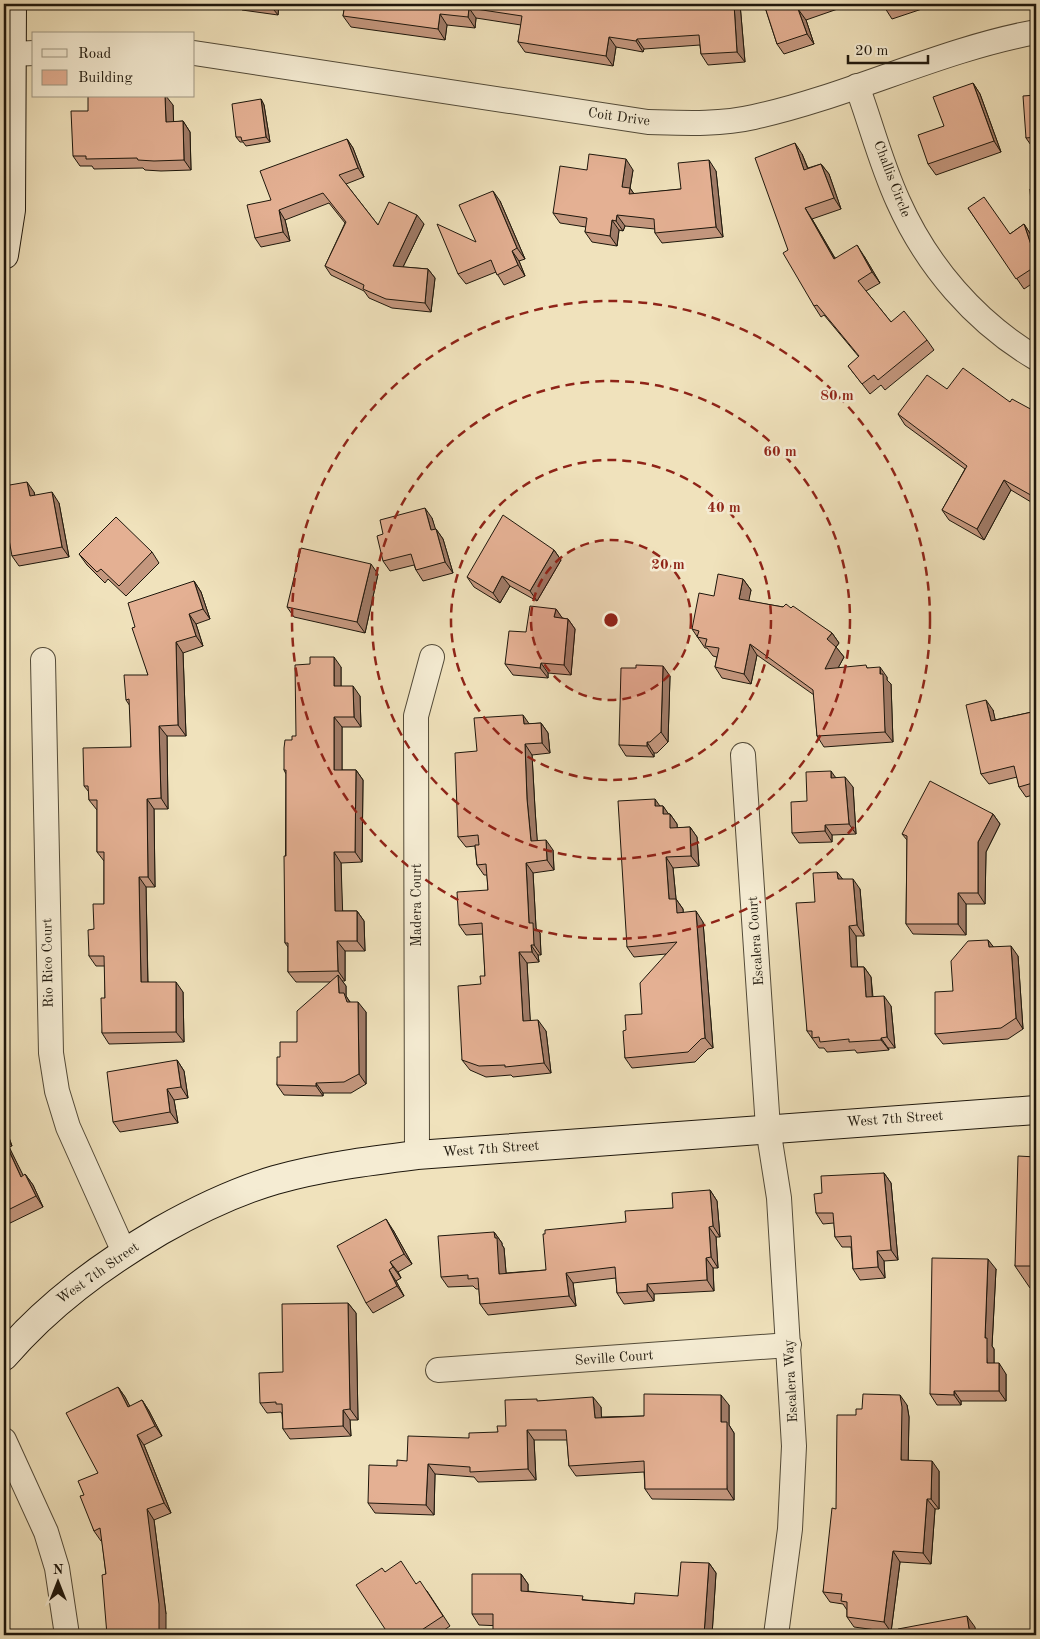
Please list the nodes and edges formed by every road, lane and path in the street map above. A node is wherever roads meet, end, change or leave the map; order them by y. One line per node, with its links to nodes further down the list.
1 (12, 4): 3 (main road)
2 (1036, 32): 5 (street, Coit Drive)
3 (23, 54): 6 (main road)
4 (195, 54): 5 (street, Coit Drive)
5 (857, 86): 7 (street, Challis Circle)
6 (4, 254)
7 (1029, 354)
8 (432, 657): 13 (street, Madera Court)
9 (43, 660): 14 (street, Rio Rico Court)
10 (743, 755): 12 (street, Escalera Court)
11 (1036, 1110): 12 (main road, West 7th Street)
12 (768, 1128): 13 (main road, West 7th Street); 15 (street, Escalera Way)
13 (417, 1155): 14 (main road, West 7th Street)
14 (124, 1252): 16 (main road, West 7th Street)
15 (790, 1345): 17 (street, Seville Court); 20 (street, Escalera Way)
16 (4, 1356)
17 (438, 1370)
18 (4, 1440): 19 (street)
19 (66, 1635)
20 (776, 1635)

